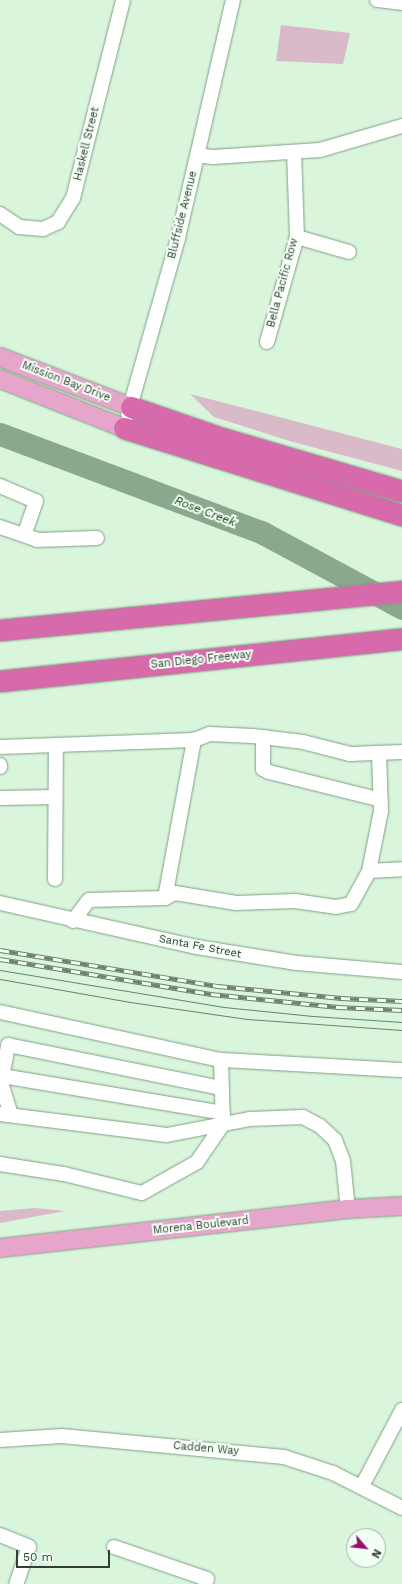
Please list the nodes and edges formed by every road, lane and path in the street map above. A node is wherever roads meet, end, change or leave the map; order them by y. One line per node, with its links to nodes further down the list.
1 (124, 0): 8 (street, Haskell Street)
2 (233, 0): 7 (street, Bluffside Avenue)
3 (377, 0): 4 (street)
4 (402, 3)
5 (402, 126): 6 (street)
6 (294, 152): 7 (street); 9 (street, Bella Pacific Row)
7 (198, 155): 14 (street, Bluffside Avenue)
8 (0, 214)
9 (297, 237): 10 (street); 11 (street, Bella Pacific Row)
10 (349, 252)
11 (267, 342)
12 (0, 357): 14 (main road, Mission Bay Drive)
13 (0, 378): 15 (main road, Mission Bay Drive)
14 (131, 407): 15 (street, Bluffside Avenue); 17 (highway)
15 (124, 428): 18 (highway)
16 (0, 486): 20 (street)
17 (402, 491)
18 (402, 515)
19 (0, 527): 20 (street)
20 (24, 535): 21 (street)
21 (97, 538)
22 (402, 590): 23 (highway)
23 (0, 630)
24 (402, 640): 25 (highway, San Diego Freeway)
25 (5, 680)
26 (263, 737): 27 (street); 31 (street); 34 (street)
27 (194, 740): 28 (street); 38 (street)
28 (56, 745): 29 (street); 32 (street)
29 (0, 747)
30 (402, 752): 31 (street)
31 (379, 754): 34 (street)
32 (56, 797): 33 (street); 37 (street)
33 (0, 798)
34 (381, 800): 36 (street)
35 (402, 869): 36 (street)
36 (369, 871): 38 (street)
37 (54, 878)
38 (165, 898): 40 (street)
39 (0, 903): 40 (street, Santa Fe Street)
40 (73, 921): 41 (street, Santa Fe Street)
41 (402, 972)
42 (0, 1012): 43 (street)
43 (221, 1060): 44 (street); 46 (street)
44 (402, 1070)
45 (2, 1076): 46 (street); 47 (street); 48 (street)
46 (222, 1088): 48 (street)
47 (5, 1114): 48 (street)
48 (223, 1119): 49 (street); 51 (street)
49 (0, 1164)
50 (402, 1206): 51 (main road, Morena Boulevard)
51 (348, 1209): 52 (main road, Morena Boulevard)
52 (0, 1248)
53 (402, 1410): 55 (street)
54 (0, 1440): 55 (street, Cadden Way)
55 (362, 1486): 56 (street, Cadden Way)
56 (402, 1508)
57 (0, 1535): 60 (street)
58 (114, 1547): 59 (street)
59 (208, 1582)
60 (16, 1584)

